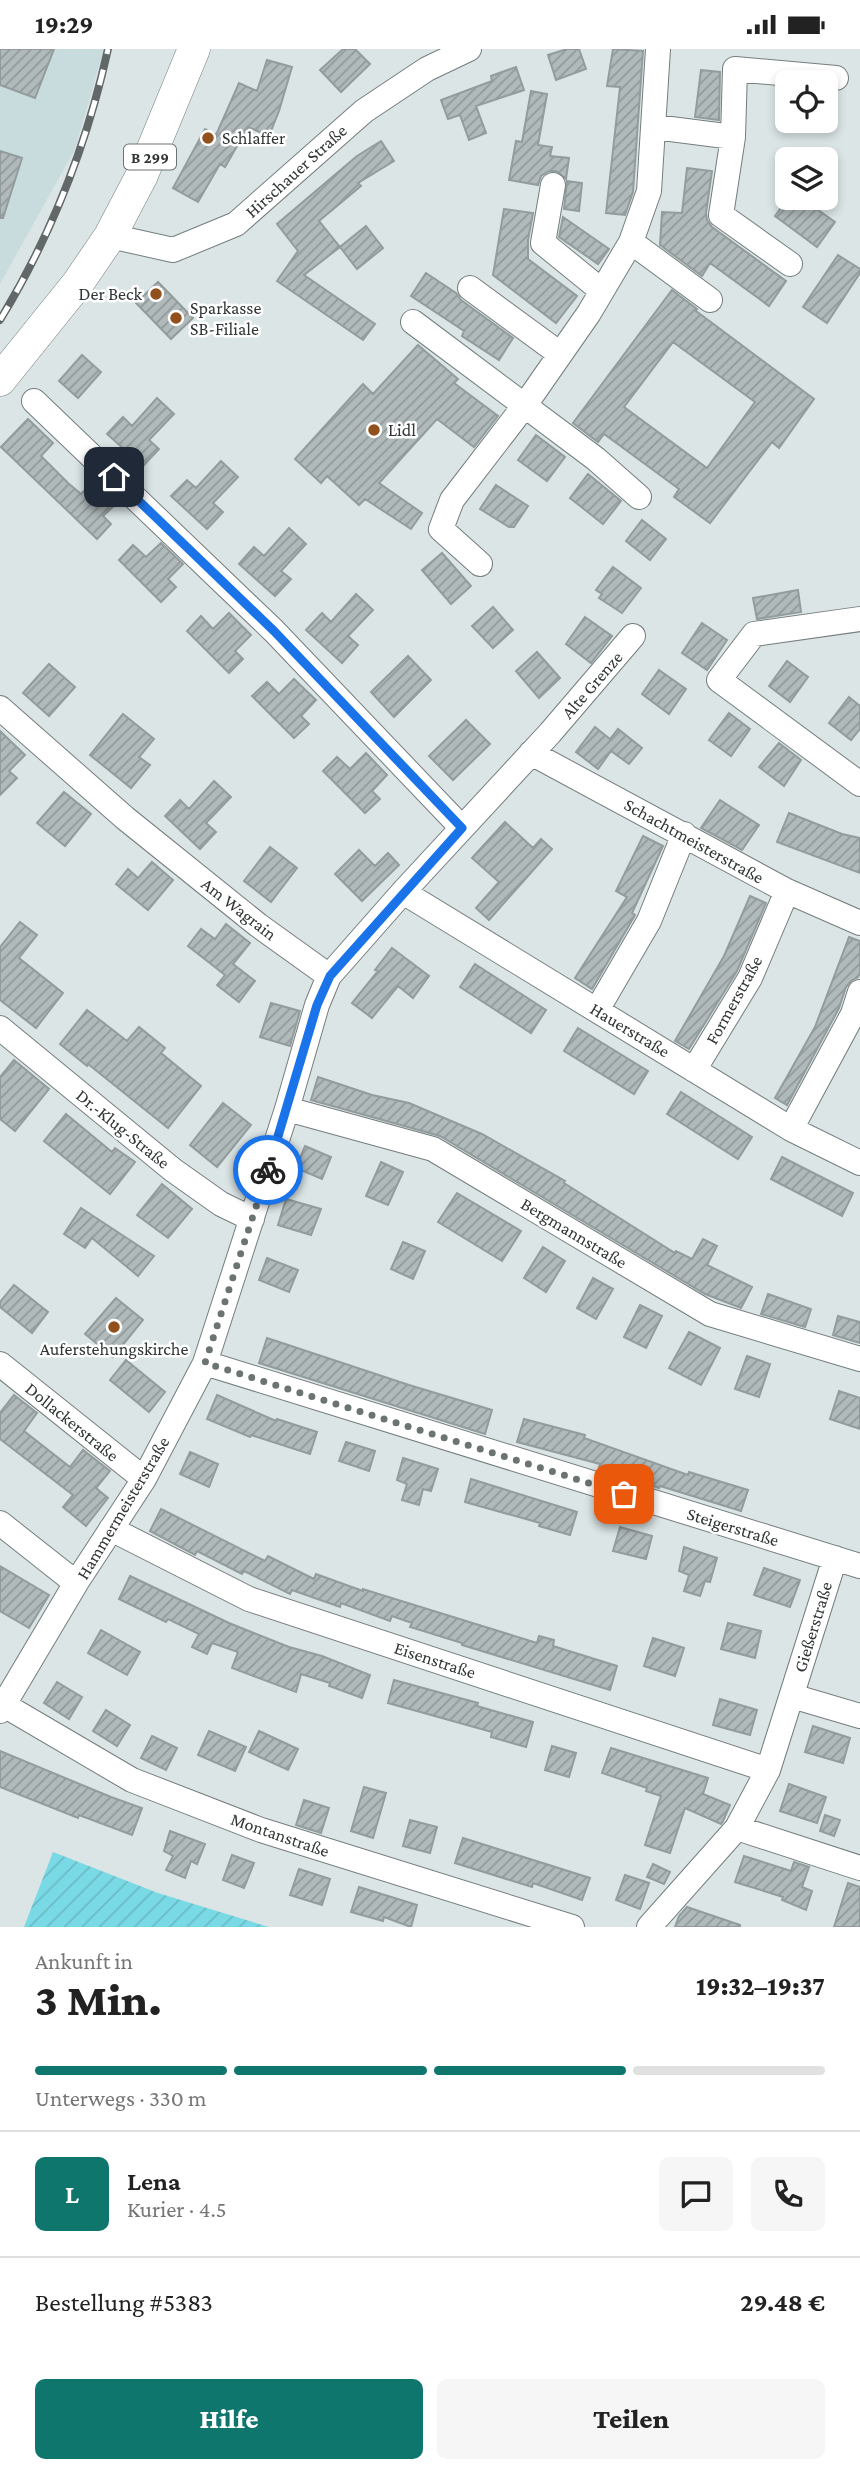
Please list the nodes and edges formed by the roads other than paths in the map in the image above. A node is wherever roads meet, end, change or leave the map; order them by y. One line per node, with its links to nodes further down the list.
1 (194, 49): 8 (main road, B 299)
2 (469, 49): 8 (street, Hirschauer Straße)
3 (658, 49): 5 (street)
4 (775, 73): 6 (street)
5 (655, 127): 6 (street); 9 (street)
6 (733, 137): 10 (street)
7 (553, 185): 12 (street)
8 (110, 236): 16 (main road, B 299)
9 (631, 242): 12 (street); 13 (street)
10 (790, 264)
11 (470, 288): 15 (street)
12 (602, 291): 15 (street)
13 (710, 300)
14 (413, 322): 18 (street)
15 (561, 354): 18 (street)
16 (0, 380)
17 (34, 401): 26 (street)
18 (525, 405): 19 (street); 20 (street)
19 (639, 497)
20 (480, 564)
21 (860, 619): 25 (street)
22 (633, 636): 24 (street, Alte Grenze)
23 (0, 708): 31 (street, Am Wagrain)
24 (531, 753): 26 (street); 27 (street, Schachtmeisterstraße)
25 (860, 784)
26 (462, 828): 29 (street)
27 (684, 834): 28 (street, Schachtmeisterstraße); 33 (street)
28 (787, 891): 30 (street, Schachtmeisterstraße); 35 (street, Formerstraße)
29 (403, 892): 31 (street); 33 (street, Hauerstraße)
30 (860, 923)
31 (330, 976): 36 (street, Hammermeisterstraße)
32 (860, 992): 37 (street)
33 (597, 1010): 35 (street, Hauerstraße)
34 (0, 1028): 39 (street, Dr.-Klug-Straße)
35 (694, 1070): 37 (street, Hauerstraße)
36 (287, 1109): 39 (street, Hammermeisterstraße); 40 (street, Bergmannstraße)
37 (791, 1129): 38 (street, Hauerstraße)
38 (860, 1163)
39 (252, 1219): 41 (street, Hammermeisterstraße)
40 (860, 1359)
41 (205, 1363): 43 (street, Hammermeisterstraße); 46 (street, Steigerstraße)
42 (0, 1364): 43 (street, Dollackerstraße)
43 (144, 1479): 45 (street, Hammermeisterstraße)
44 (0, 1523): 48 (street)
45 (111, 1529): 48 (street, Hammermeisterstraße); 52 (street, Eisenstraße)
46 (835, 1558): 47 (street, Steigerstraße); 49 (street, Gießerstraße)
47 (860, 1566)
48 (76, 1583): 50 (street, Hammermeisterstraße)
49 (792, 1696): 51 (street, Gießerstraße); 52 (street, Gießerstraße)
50 (2, 1708): 55 (street, Montanstraße)
51 (860, 1716)
52 (768, 1770): 53 (street, Gießerstraße)
53 (737, 1828): 54 (street); 56 (street, Gießerstraße)
54 (860, 1868)
55 (572, 1927)
56 (649, 1927)

